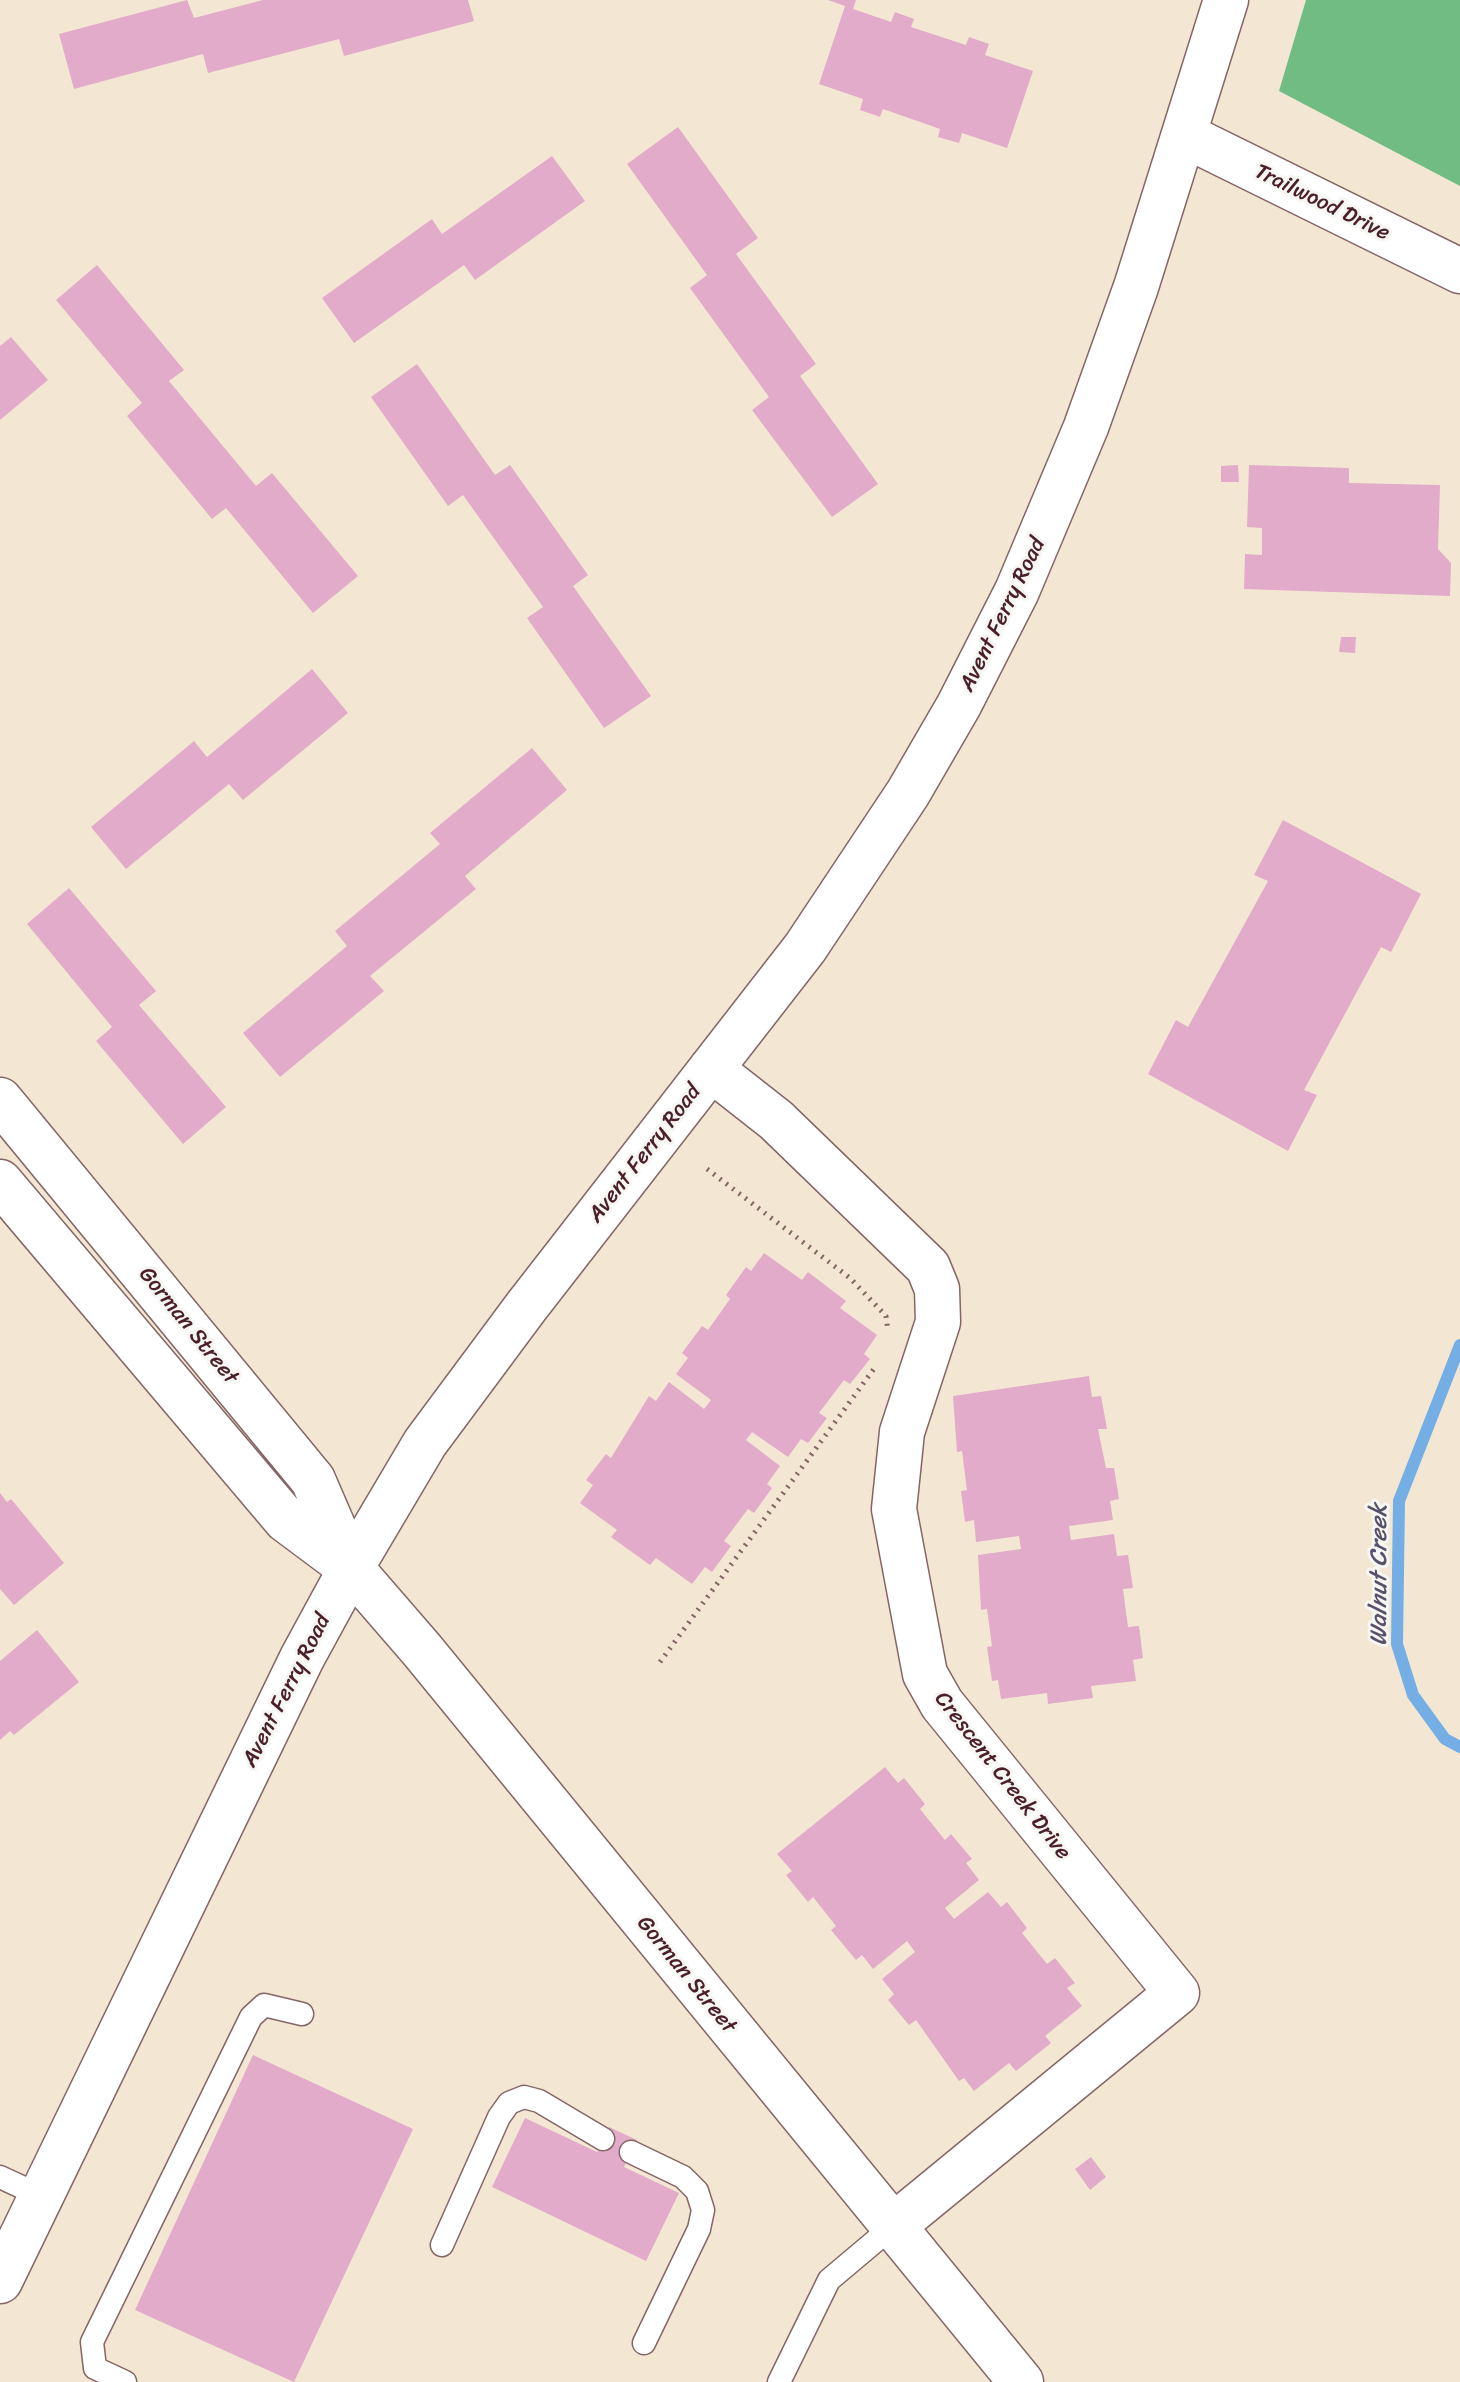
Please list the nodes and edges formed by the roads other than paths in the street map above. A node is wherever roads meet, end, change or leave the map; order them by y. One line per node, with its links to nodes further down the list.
1 (1226, 0): 2 (main road, Avent Ferry Road)
2 (1184, 135): 3 (main road, Trailwood Drive); 4 (main road, Avent Ferry Road)
3 (1460, 271)
4 (711, 1069): 7 (main road, Avent Ferry Road); 13 (main road, Crescent Creek Drive)
5 (0, 1100): 7 (main road, Gorman Street)
6 (0, 1182): 7 (main road, Gorman Street)
7 (351, 1568): 12 (main road, Avent Ferry Road); 13 (main road, Gorman Street)
8 (302, 2014): 17 (lane)
9 (603, 2139): 14 (lane)
10 (631, 2152): 16 (lane)
11 (0, 2177): 12 (lane)
12 (41, 2196): 15 (main road, Avent Ferry Road)
13 (892, 2227): 18 (lane); 19 (main road, Gorman Street)
14 (442, 2245)
15 (0, 2281)
16 (644, 2343)
17 (125, 2382)
18 (779, 2382)
19 (1021, 2382)

